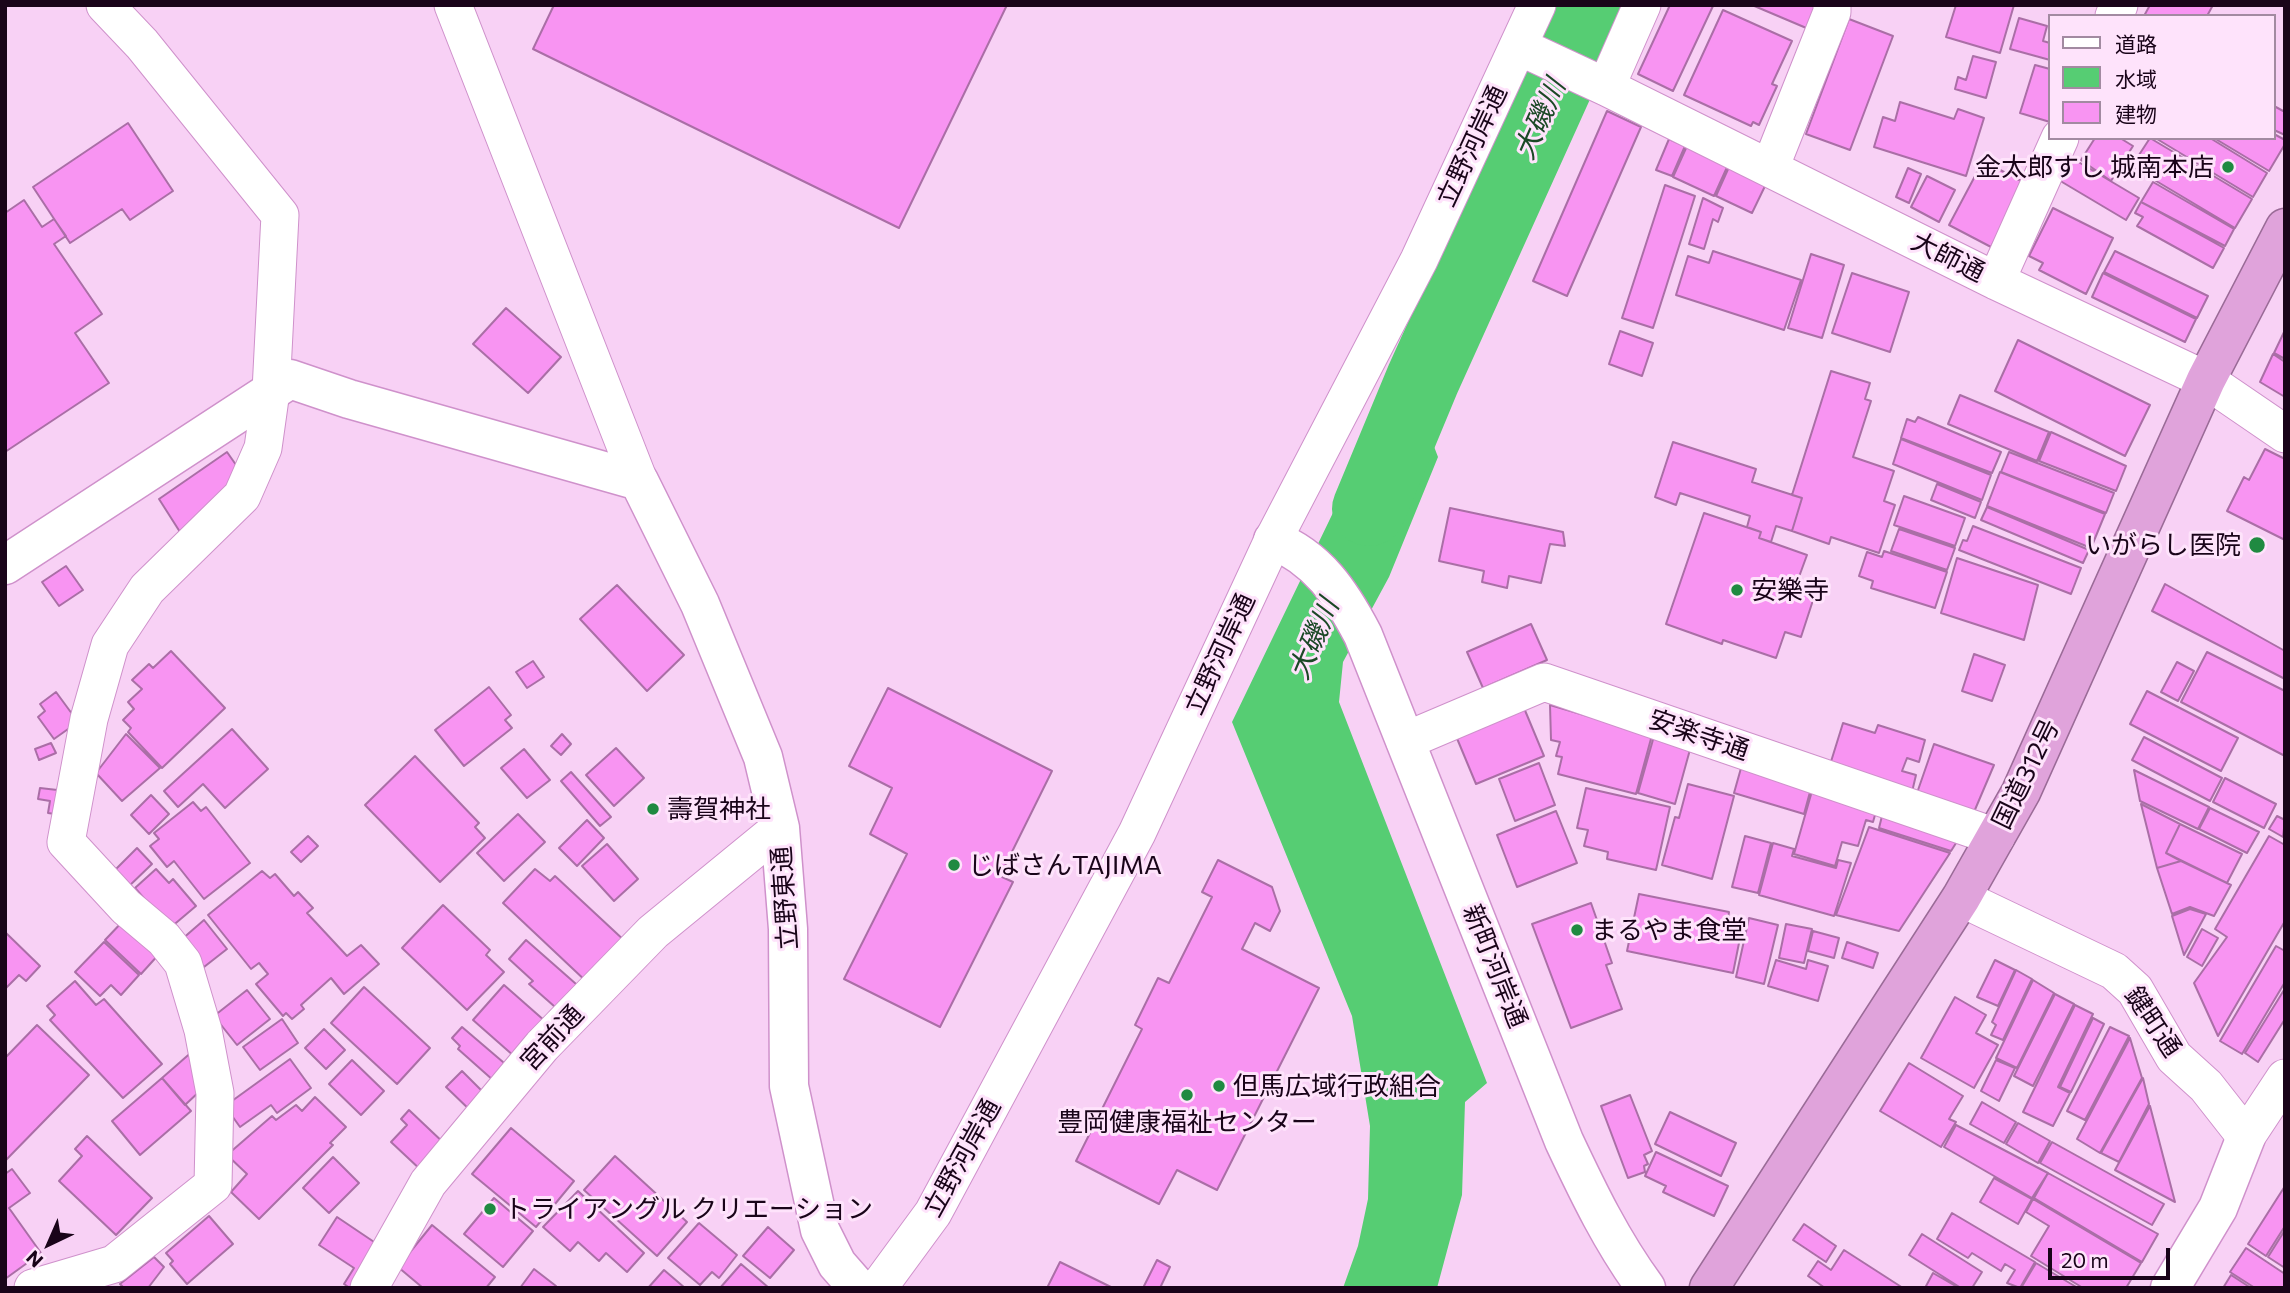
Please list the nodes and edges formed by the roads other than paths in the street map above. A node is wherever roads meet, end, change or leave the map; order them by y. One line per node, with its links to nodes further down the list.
1 (106, 5): 13 (street)
2 (453, 5): 15 (street)
3 (1537, 5): 6 (street, 立野河岸通)
4 (1642, 5): 7 (street)
5 (1832, 5): 9 (street)
6 (1526, 51): 7 (street, 大師通); 16 (street, 立野河岸通)
7 (1606, 87): 9 (street, 大師通)
8 (2059, 140): 11 (street)
9 (1770, 168): 11 (street, 大師通)
10 (2285, 228): 12 (highway, 国道312号)
11 (1996, 281): 12 (street, 大師通)
12 (2206, 380): 14 (street, 大師通); 20 (highway, 国道312号)
13 (271, 391): 15 (street); 17 (street); 24 (street)
14 (2285, 434)
15 (639, 481): 19 (street, 立野東通)
16 (1285, 545): 18 (street, 新町河岸通); 27 (street, 立野河岸通)
17 (5, 565)
18 (1405, 741): 20 (street, 安楽寺通); 28 (street, 新町河岸通)
19 (780, 828): 25 (street, 宮前通); 26 (street, 立野東通)
20 (1996, 837): 21 (highway, 国道312号)
21 (1961, 898): 23 (street, 鍵町通); 29 (highway, 国道312号)
22 (2279, 1099): 23 (street)
23 (2246, 1138): 30 (street)
24 (33, 1288)
25 (369, 1288)
26 (858, 1288)
27 (878, 1288)
28 (1646, 1288)
29 (1709, 1288)
30 (2170, 1288)

